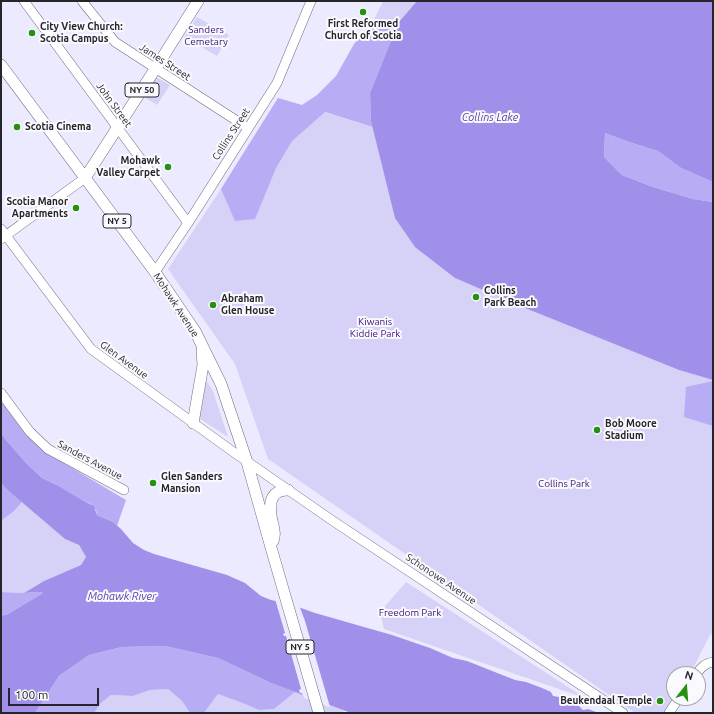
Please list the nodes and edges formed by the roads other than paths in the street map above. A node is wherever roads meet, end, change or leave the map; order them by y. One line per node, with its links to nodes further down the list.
1 (24, 1): 7 (street, John Street)
2 (82, 1): 6 (street, James Street)
3 (198, 1): 6 (main road, NY 50)
4 (311, 1): 8 (street, Collins Street)
5 (1, 65): 9 (main road, Mohawk Avenue / NY 5)
6 (156, 69): 7 (main road, NY 50); 8 (street, James Street)
7 (118, 128): 9 (main road, NY 50); 10 (street, John Street)
8 (248, 128): 10 (street, Collins Street)
9 (85, 178): 11 (street); 12 (main road, Mohawk Avenue / NY 5)
10 (188, 223): 12 (street, Collins Street)
11 (2, 234): 15 (street, Glen Avenue)
12 (155, 272): 13 (main road, Mohawk Avenue / NY 5)
13 (202, 345): 15 (main road); 16 (main road, Mohawk Avenue / NY 5)
14 (1, 393): 17 (street, Sanders Avenue)
15 (193, 423): 16 (street, Glen Avenue)
16 (248, 462): 18 (street, Schonowe Avenue); 19 (main road, Mohawk Avenue / NY 5)
17 (124, 490)
18 (288, 490): 19 (main road); 21 (street, Schonowe Avenue)
19 (272, 551): 20 (main road, Mohawk Avenue / NY 5)
20 (319, 713)
21 (623, 713)

